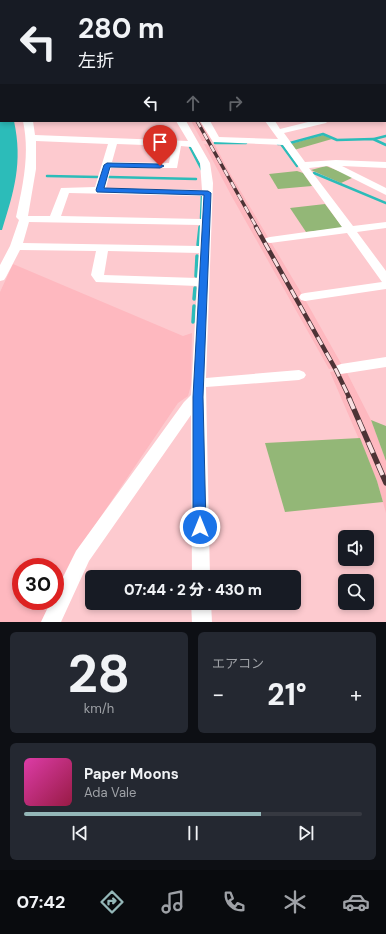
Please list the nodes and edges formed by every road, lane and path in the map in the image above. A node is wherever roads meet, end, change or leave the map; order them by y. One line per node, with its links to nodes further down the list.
1 (50, 0): 2 (street)
2 (98, 0)
3 (28, 122): 9 (street)
4 (182, 122): 11 (street)
5 (206, 122): 12 (street)
6 (271, 122): 8 (street)
7 (319, 122): 8 (street)
8 (278, 132): 12 (street)
9 (32, 138): 10 (street); 21 (street)
10 (113, 140): 11 (street); 13 (street); 15 (street)
11 (193, 142): 13 (street); 20 (street)
12 (286, 142): 16 (street)
13 (177, 143): 15 (street)
14 (330, 164): 16 (street); 17 (street); 19 (street)
15 (107, 165): 18 (street)
16 (303, 165): 25 (street)
17 (386, 165)
18 (100, 190): 20 (street); 22 (street)
19 (386, 192)
20 (208, 193): 23 (street)
21 (24, 219): 22 (street); 27 (street)
22 (54, 219): 23 (street)
23 (206, 222): 29 (street)
24 (386, 224): 25 (street)
25 (349, 230): 26 (street); 31 (street)
26 (270, 240)
27 (16, 246): 28 (street); 30 (street)
28 (103, 248): 29 (street); 32 (street)
29 (205, 250): 32 (street)
30 (0, 277)
31 (386, 280)
32 (204, 282): 38 (street)
33 (386, 286): 34 (street)
34 (305, 297)
35 (386, 362): 36 (street)
36 (341, 369)
37 (299, 375): 38 (street)
38 (199, 390): 39 (street); 41 (street)
39 (201, 570)
40 (201, 610): 42 (street)
41 (51, 622)
42 (202, 622)

